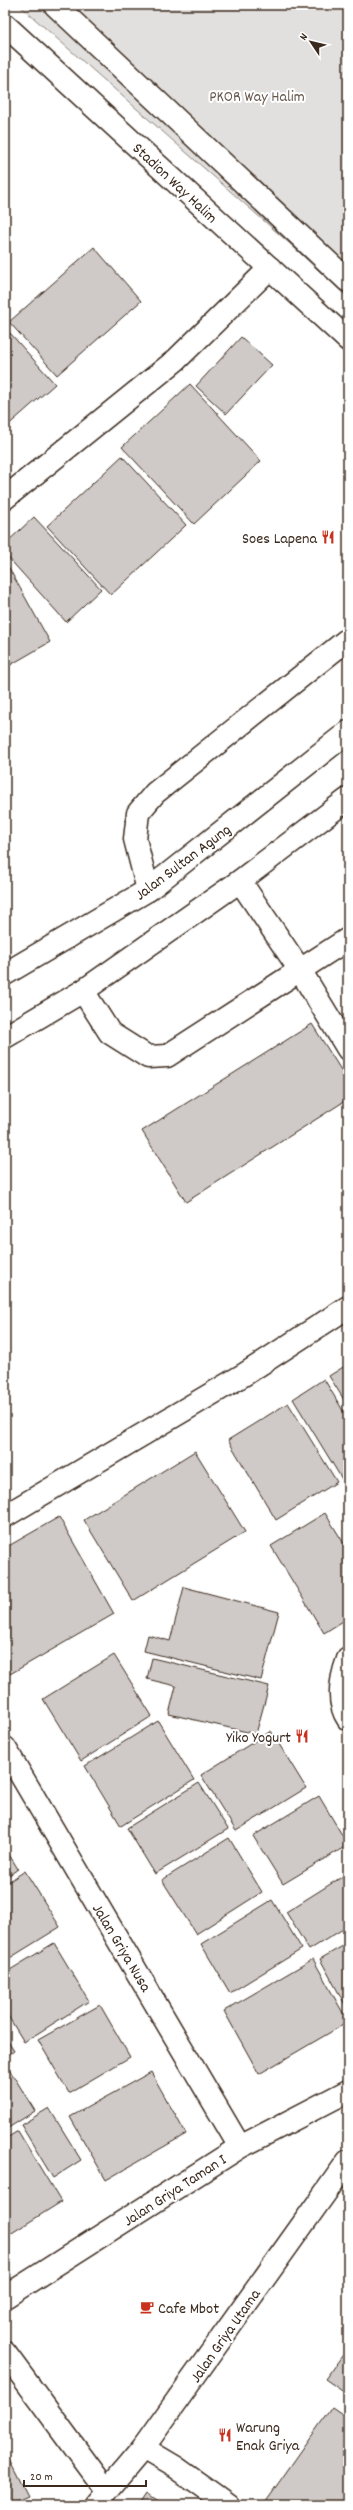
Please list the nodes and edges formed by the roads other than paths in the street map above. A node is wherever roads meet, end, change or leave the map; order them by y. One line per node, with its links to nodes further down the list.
1 (55, 5): 4 (street)
2 (5, 25): 3 (street, Stadion Way Halim)
3 (270, 268): 5 (street, Stadion Way Halim); 6 (street)
4 (348, 281)
5 (348, 340)
6 (5, 498)
7 (348, 639): 11 (street)
8 (348, 732): 11 (street, Jalan Sultan Agung)
9 (348, 799): 10 (street)
10 (240, 881): 13 (street); 15 (street)
11 (148, 890): 14 (street, Jalan Sultan Agung)
12 (348, 939): 13 (street)
13 (300, 970): 15 (street); 17 (street)
14 (5, 974)
15 (83, 991): 16 (street)
16 (5, 1037)
17 (348, 1049)
18 (348, 1307): 19 (street)
19 (5, 1516)
20 (348, 1659): 21 (street)
21 (348, 1719)
22 (5, 1748): 24 (street, Jalan Griya Nusa)
23 (348, 2091): 24 (street, Jalan Griya Taman I)
24 (240, 2146): 26 (street, Jalan Griya Taman I)
25 (348, 2161): 28 (street, Jalan Griya Utama)
26 (5, 2297)
27 (5, 2354): 29 (street)
28 (143, 2448): 29 (street, Jalan Griya Utama); 30 (street)
29 (101, 2498)
30 (228, 2505)

